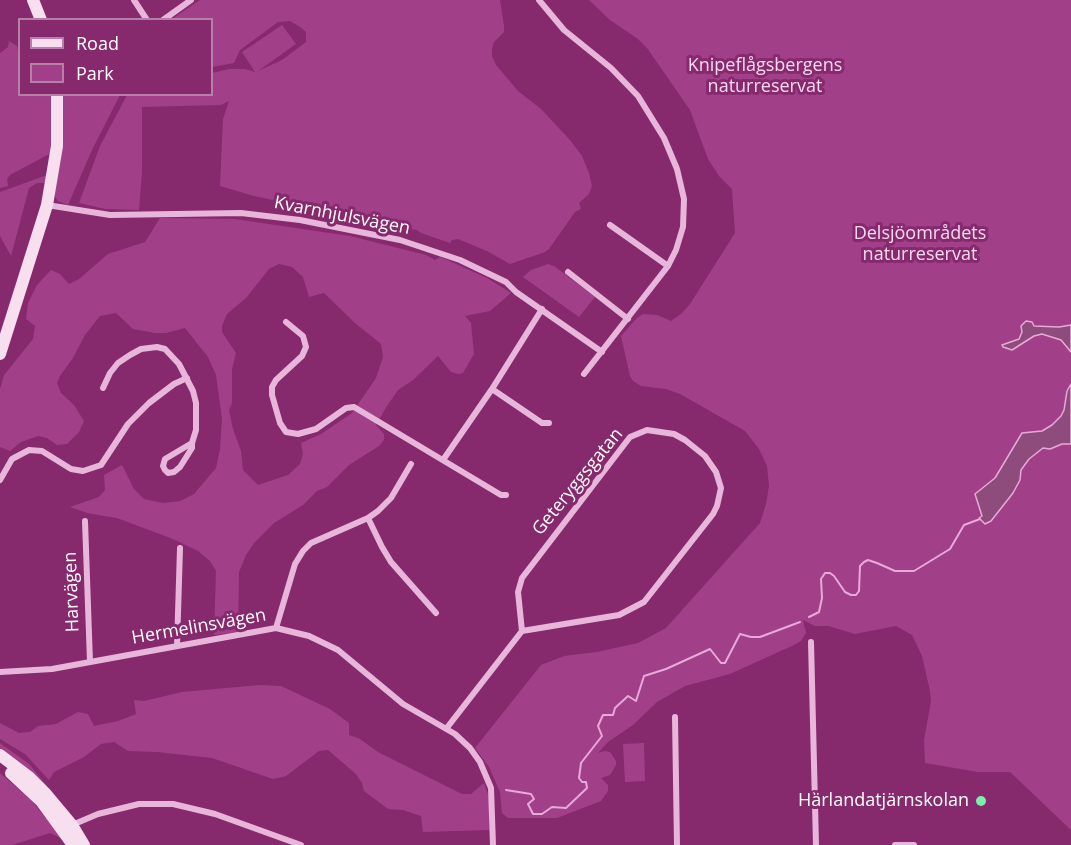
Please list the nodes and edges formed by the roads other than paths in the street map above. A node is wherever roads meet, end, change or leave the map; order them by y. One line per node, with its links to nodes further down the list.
1 (33, 0): 5 (street)
2 (134, 0): 6 (street)
3 (191, 0): 7 (street)
4 (539, 0): 11 (street)
5 (40, 18)
6 (146, 18)
7 (166, 18)
8 (57, 96): 9 (street)
9 (47, 205): 13 (street, Kvarnhjulsvägen); 17 (street)
10 (610, 225): 11 (street)
11 (668, 266): 14 (street)
12 (568, 272): 14 (street)
13 (542, 309): 16 (street, Kvarnhjulsvägen); 21 (street)
14 (628, 319): 16 (street)
15 (286, 322): 24 (street)
16 (602, 352): 18 (street)
17 (0, 354)
18 (584, 374)
19 (187, 378): 20 (street); 23 (street); 26 (street)
20 (104, 388)
21 (492, 389): 22 (street); 24 (street)
22 (549, 423)
23 (192, 443): 23 (street)
24 (443, 460): 27 (street)
25 (411, 464): 28 (street)
26 (0, 480)
27 (506, 495)
28 (368, 518): 31 (street); 32 (street)
29 (85, 521): 36 (street, Harvägen)
30 (180, 548): 35 (street)
31 (436, 613)
32 (276, 628): 35 (street, Hermelinsvägen); 39 (street, Hermelinsvägen)
33 (522, 631): 33 (street, Geteryggsgatan); 39 (street)
34 (811, 642): 48 (street)
35 (177, 646): 36 (street, Hermelinsvägen)
36 (90, 662): 37 (street, Hermelinsvägen)
37 (0, 672)
38 (675, 717): 47 (street)
39 (446, 729): 46 (street, Hermelinsvägen)
40 (0, 755): 42 (street)
41 (0, 765): 42 (street)
42 (68, 828): 43 (street); 44 (street); 45 (street)
43 (73, 845)
44 (84, 845)
45 (301, 845)
46 (493, 845)
47 (677, 845)
48 (816, 845)
49 (895, 845): 50 (street)
50 (914, 845)

